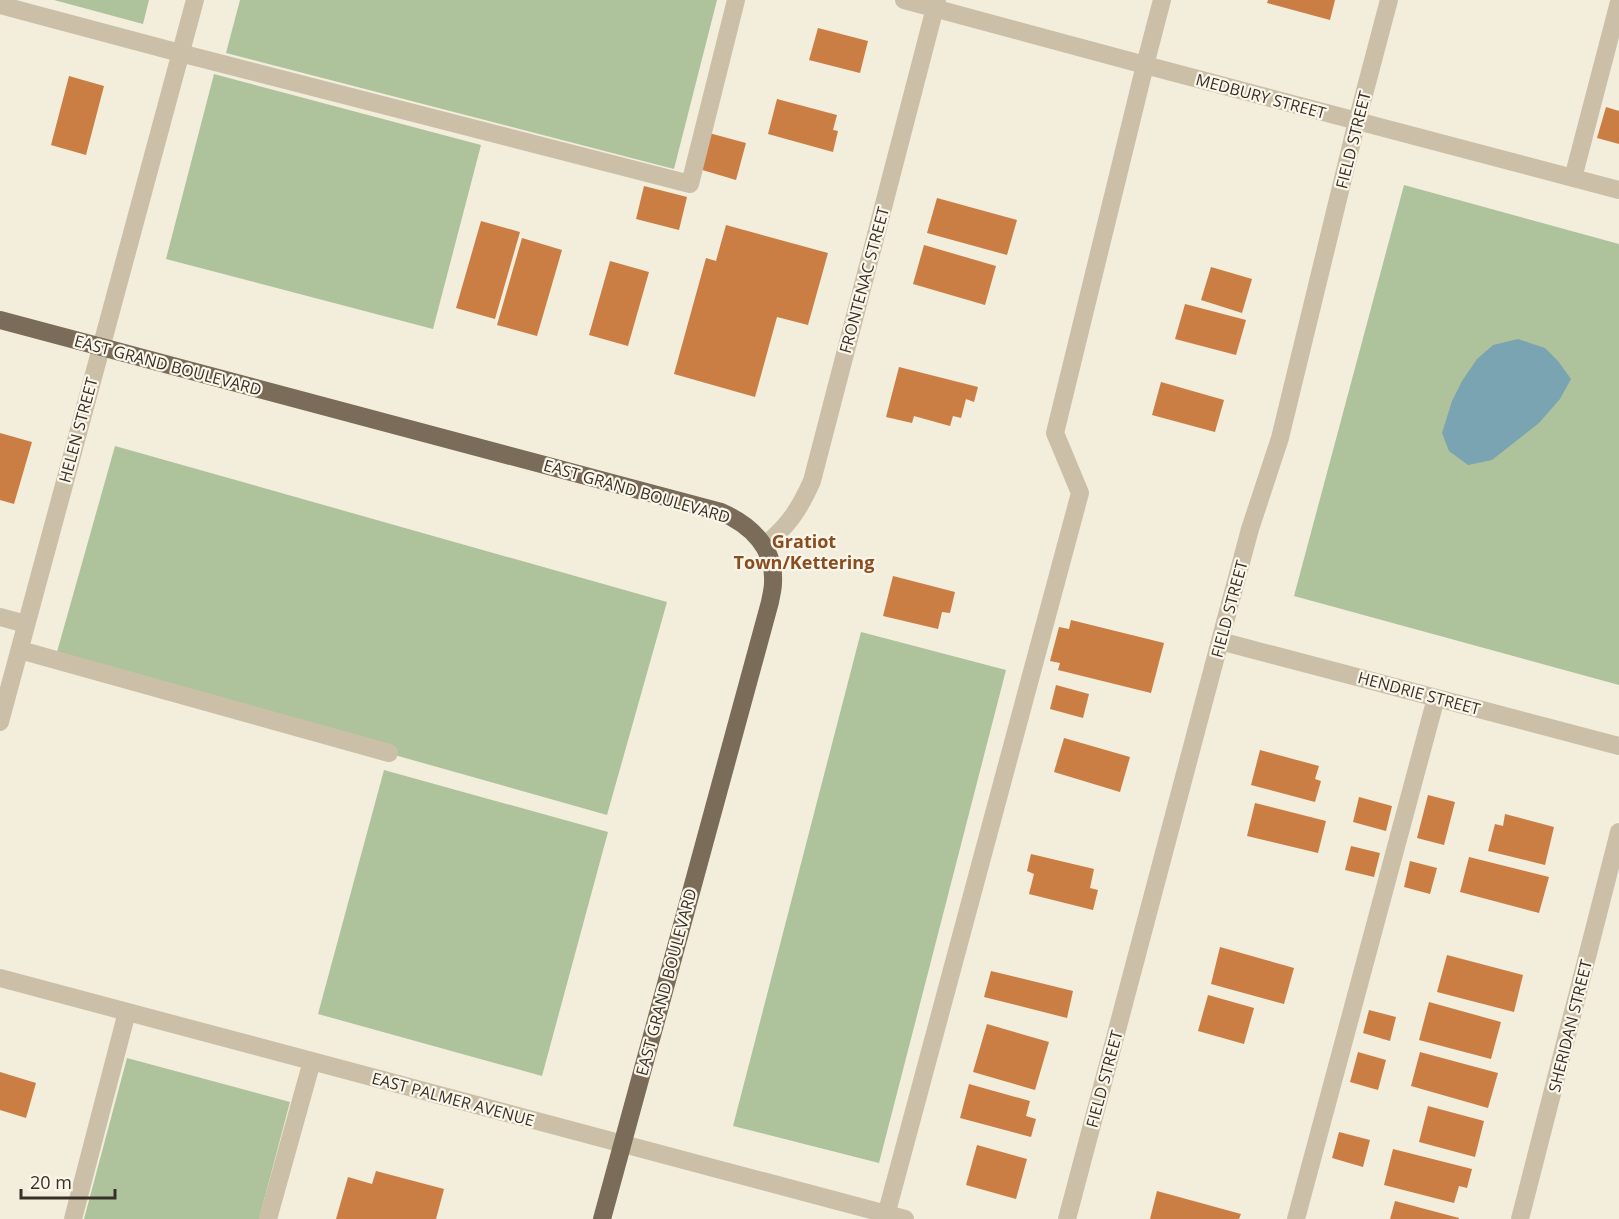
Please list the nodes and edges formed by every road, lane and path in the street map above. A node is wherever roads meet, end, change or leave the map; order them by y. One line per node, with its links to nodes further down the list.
1 (195, 0): 9 (street, HELEN STREET)
2 (736, 0): 9 (street)
3 (904, 0): 7 (street, MEDBURY STREET)
4 (1162, 0): 10 (street)
5 (1389, 0): 11 (street, FIELD STREET)
6 (1619, 2): 12 (street)
7 (936, 4): 10 (street, MEDBURY STREET); 16 (street, FRONTENAC STREET)
8 (0, 5): 9 (street)
9 (180, 54): 15 (street, HELEN STREET)
10 (1145, 65): 11 (street, MEDBURY STREET); 30 (street)
11 (1357, 121): 12 (street, MEDBURY STREET); 19 (street, FIELD STREET)
12 (1573, 178): 13 (street, MEDBURY STREET)
13 (1619, 190)
14 (0, 320): 15 (main road, EAST GRAND BOULEVARD)
15 (101, 347): 16 (main road, EAST GRAND BOULEVARD); 18 (street, HELEN STREET)
16 (764, 546): 29 (main road, EAST GRAND BOULEVARD)
17 (0, 617): 18 (street)
18 (26, 624): 20 (street, HELEN STREET)
19 (1220, 641): 21 (street, HENDRIE STREET); 35 (street, FIELD STREET)
20 (20, 650): 22 (street, HELEN STREET); 24 (street)
21 (1436, 698): 23 (street, HENDRIE STREET); 36 (street)
22 (0, 722)
23 (1619, 746)
24 (388, 753)
25 (1619, 832): 37 (street, SHERIDAN STREET)
26 (0, 978): 27 (street, EAST PALMER AVENUE)
27 (127, 1012): 28 (street, EAST PALMER AVENUE); 31 (street)
28 (312, 1061): 29 (street, EAST PALMER AVENUE); 32 (street)
29 (622, 1144): 30 (street, EAST PALMER AVENUE); 33 (main road, EAST GRAND BOULEVARD)
30 (886, 1217): 34 (street, EAST PALMER AVENUE)
31 (73, 1219)
32 (268, 1219)
33 (602, 1219)
34 (905, 1219)
35 (1067, 1219)
36 (1296, 1219)
37 (1520, 1219)

